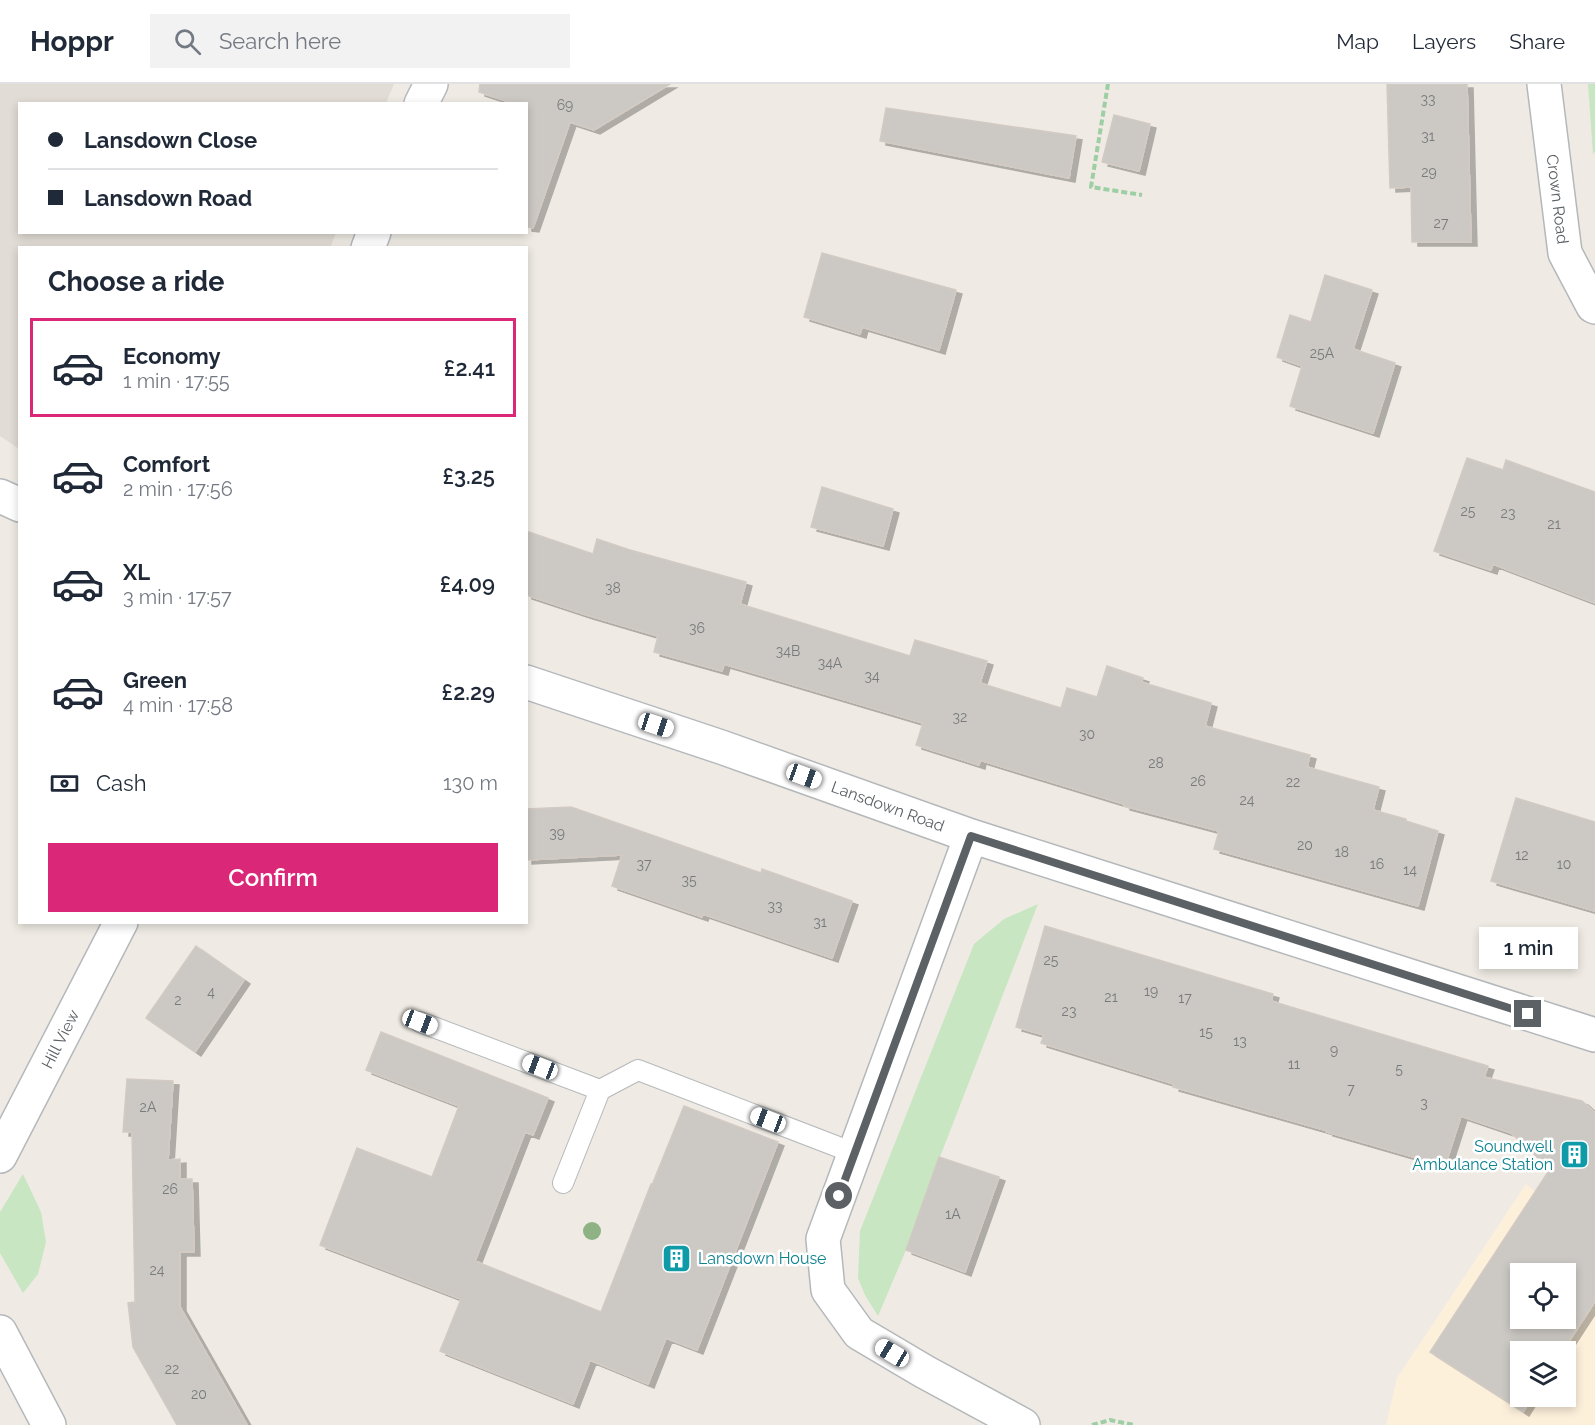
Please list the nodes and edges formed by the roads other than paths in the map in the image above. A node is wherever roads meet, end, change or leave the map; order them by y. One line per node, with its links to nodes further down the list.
1 (431, 84): 3 (street)
2 (1544, 84): 4 (street, Crown Road)
3 (422, 102)
4 (1595, 307)
5 (0, 496): 6 (street)
6 (18, 504)
7 (528, 683): 8 (street, Lansdown Road)
8 (971, 836): 11 (street, Lansdown Road); 13 (street)
9 (119, 924): 14 (street, Hill View)
10 (420, 1022): 12 (lane)
11 (1595, 1035)
12 (600, 1090): 13 (lane); 15 (lane)
13 (854, 1153): 18 (street)
14 (0, 1156)
15 (563, 1183)
16 (0, 1332): 17 (street)
17 (49, 1425)
18 (1023, 1425)

